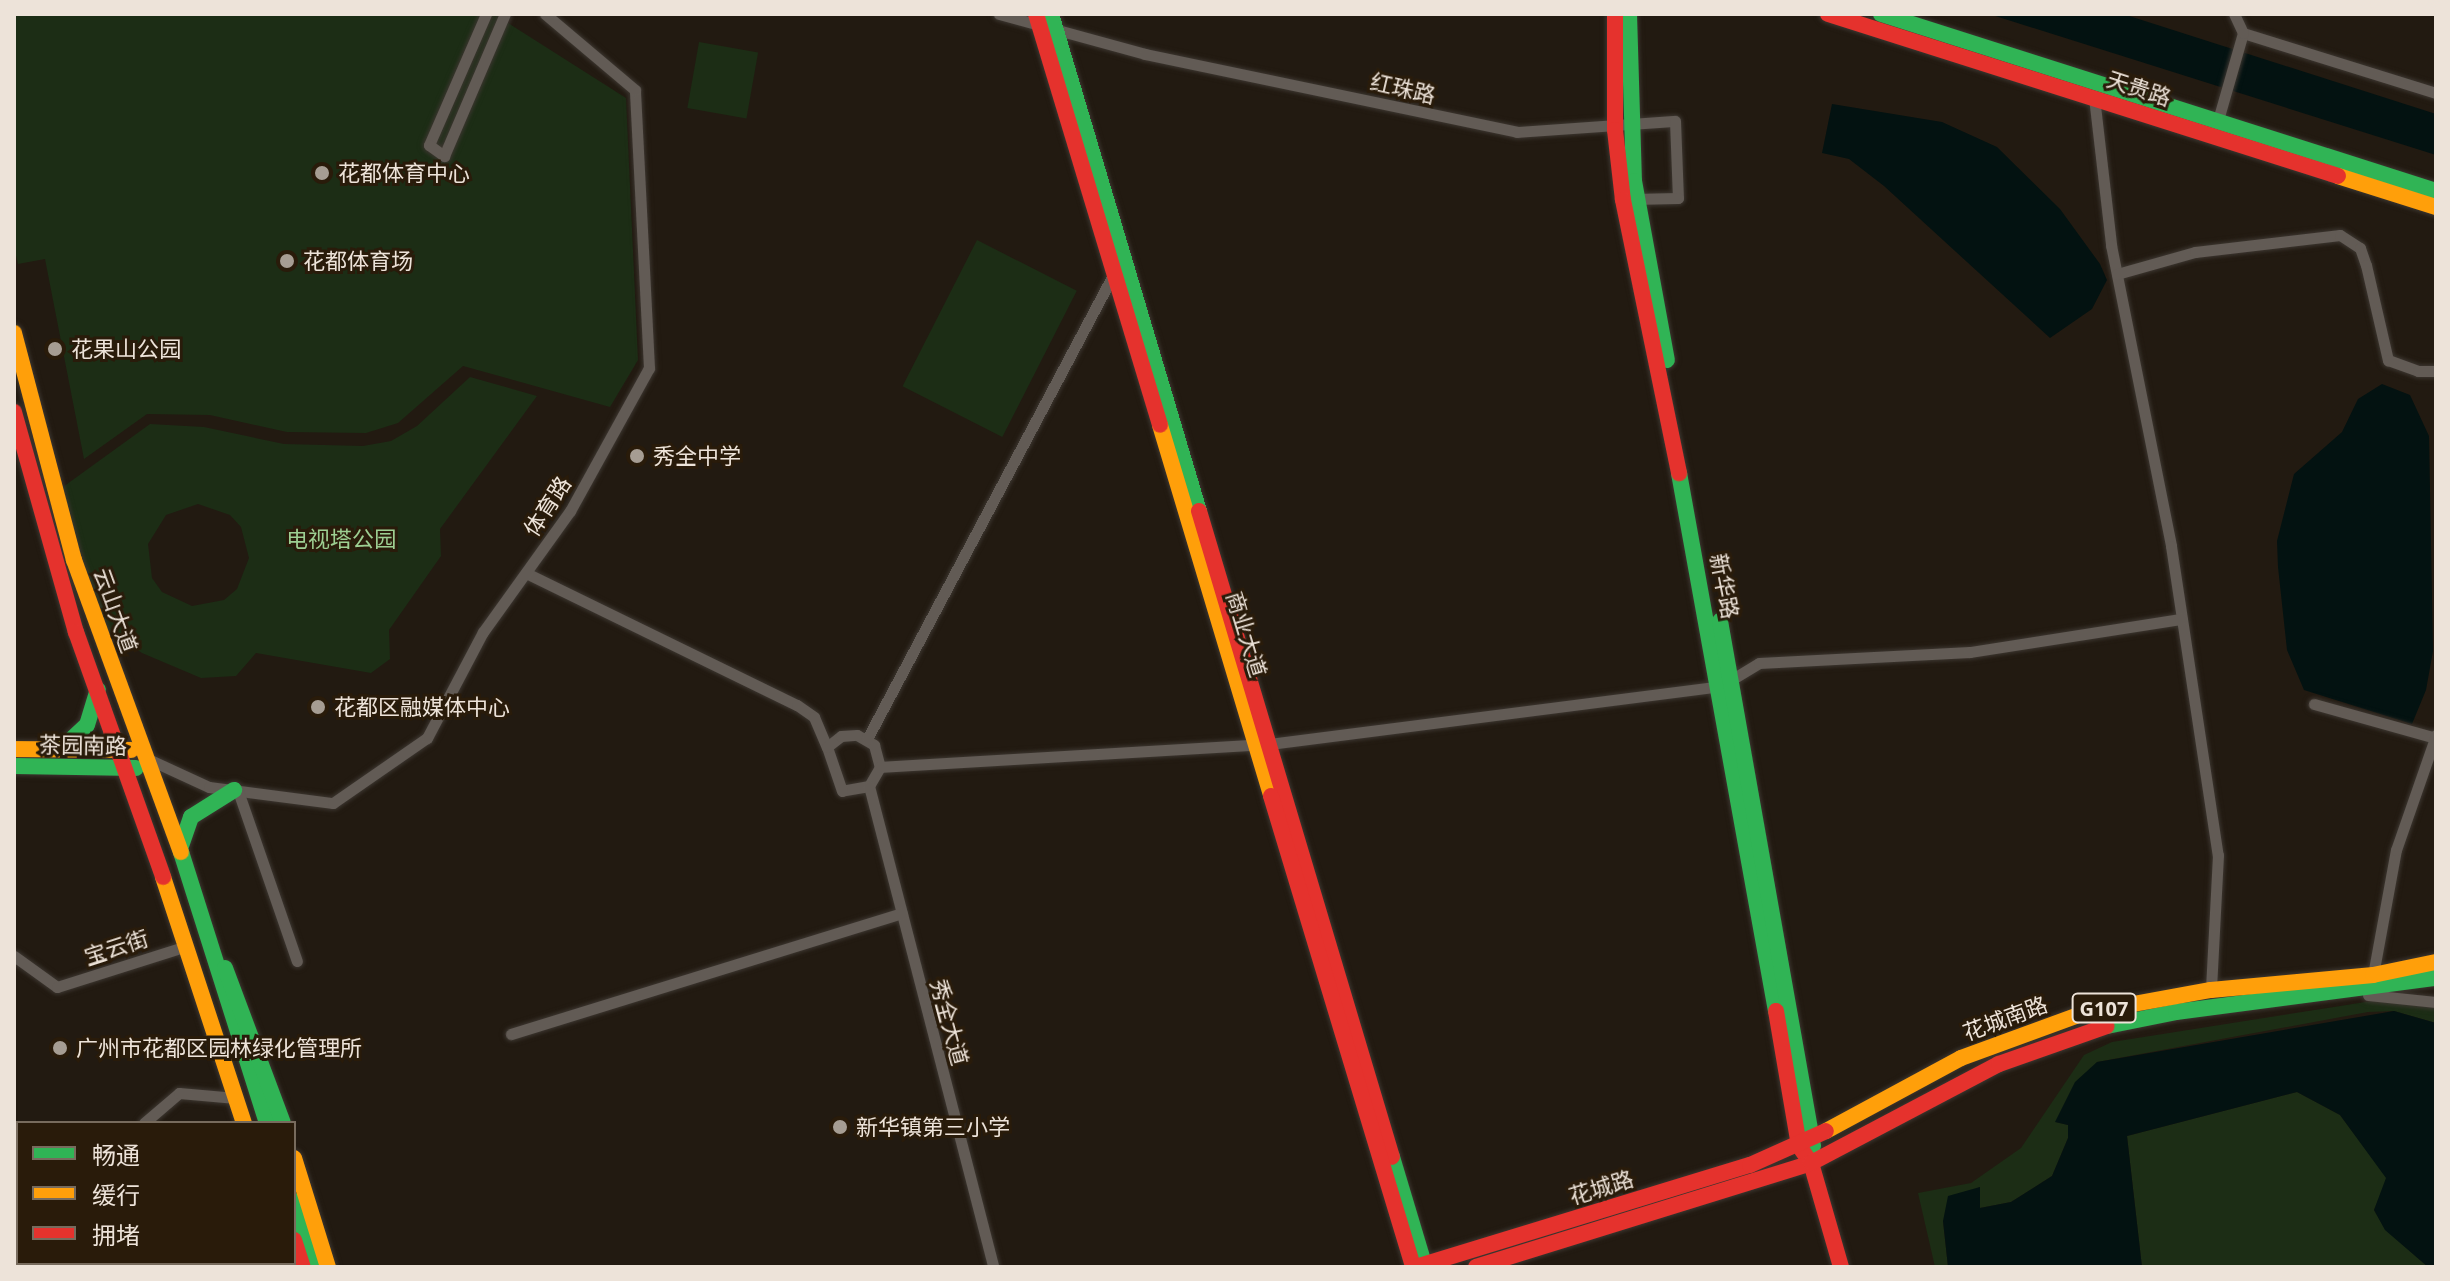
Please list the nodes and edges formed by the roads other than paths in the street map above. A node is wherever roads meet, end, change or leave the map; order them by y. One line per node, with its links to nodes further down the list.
1 (486, 14): 2 (street)
2 (505, 14)
3 (545, 14): 24 (street, 体育路)
4 (999, 14): 10 (street, 红珠路)
5 (1615, 14): 15 (main road, 新华路)
6 (1629, 14): 15 (main road, 新华路)
7 (1828, 14): 13 (main road, 天贵路)
8 (1881, 14): 14 (main road, 天贵路)
9 (2234, 14): 11 (street)
10 (1046, 21): 15 (street, 红珠路); 19 (main road, 商业大道)
11 (2241, 39): 12 (street); 14 (street)
12 (2436, 93)
13 (2094, 97): 18 (main road, 天贵路); 20 (street)
14 (2218, 120): 16 (main road, 天贵路)
15 (1623, 125): 17 (main road, 新华路); 17 (street, 红珠路)
16 (2436, 191)
17 (1630, 199): 26 (main road, 新华路)
18 (2436, 207)
19 (1119, 263): 30 (street); 31 (main road, 商业大道)
20 (2117, 274): 22 (street); 25 (street)
21 (14, 333): 36 (main road, 云山大道)
22 (2436, 371)
23 (14, 412): 27 (main road, 云山大道)
24 (526, 573): 32 (street); 41 (street, 体育路)
25 (2181, 619): 26 (street); 51 (street)
26 (1726, 681): 31 (street); 61 (main road, 新华路)
27 (98, 689): 34 (main road); 35 (main road, 云山大道)
28 (2314, 704): 29 (street)
29 (2436, 737): 50 (street)
30 (867, 739): 32 (street); 38 (street)
31 (1263, 744): 38 (street); 66 (main road, 商业大道)
32 (827, 747): 40 (street)
33 (14, 749): 34 (main road, 茶园南路)
34 (61, 749): 35 (main road, 茶园南路)
35 (121, 750): 36 (main road, 茶园南路); 39 (main road, 云山大道)
36 (148, 759): 39 (main road, 茶园南路); 41 (street, 体育路); 42 (main road, 云山大道)
37 (14, 766): 39 (main road, 茶园南路)
38 (880, 767): 40 (street)
39 (126, 768): 45 (main road, 云山大道)
40 (869, 786): 44 (street, 秀全大道)
41 (236, 790): 42 (main road); 48 (street)
42 (180, 851): 43 (main road, 云山大道)
43 (195, 896): 59 (main road, 云山大道); 60 (main road, 云山大道)
44 (902, 913): 54 (street); 70 (street, 秀全大道)
45 (181, 927): 46 (main road, 云山大道); 58 (main road, 云山大道)
46 (187, 946): 47 (street, 宝云街); 55 (main road, 云山大道)
47 (14, 956)
48 (297, 961)
49 (2434, 966): 50 (main road, 花城南路 / G107); 52 (main road, 花城南路 / G107)
50 (2373, 975): 51 (main road, 花城南路 / G107)
51 (2211, 990): 61 (main road, 花城南路 / G107)
52 (2344, 993): 53 (street); 62 (main road, 花城南路 / G107)
53 (2436, 1002)
54 (511, 1034)
55 (236, 1098): 56 (street); 57 (main road, 云山大道)
56 (146, 1121)
57 (243, 1121)
58 (254, 1121)
59 (266, 1121)
60 (282, 1121)
61 (1806, 1143): 62 (main road, 新华路); 66 (main road, 花城路 / G107)
62 (1811, 1163): 71 (main road, 花城路 / G107); 72 (main road, 新华路)
63 (296, 1164): 69 (main road)
64 (296, 1207): 68 (main road)
65 (296, 1246): 67 (main road)
66 (1420, 1266)
67 (303, 1267)
68 (316, 1267)
69 (328, 1267)
70 (993, 1267)
71 (1476, 1267)
72 (1841, 1267)

